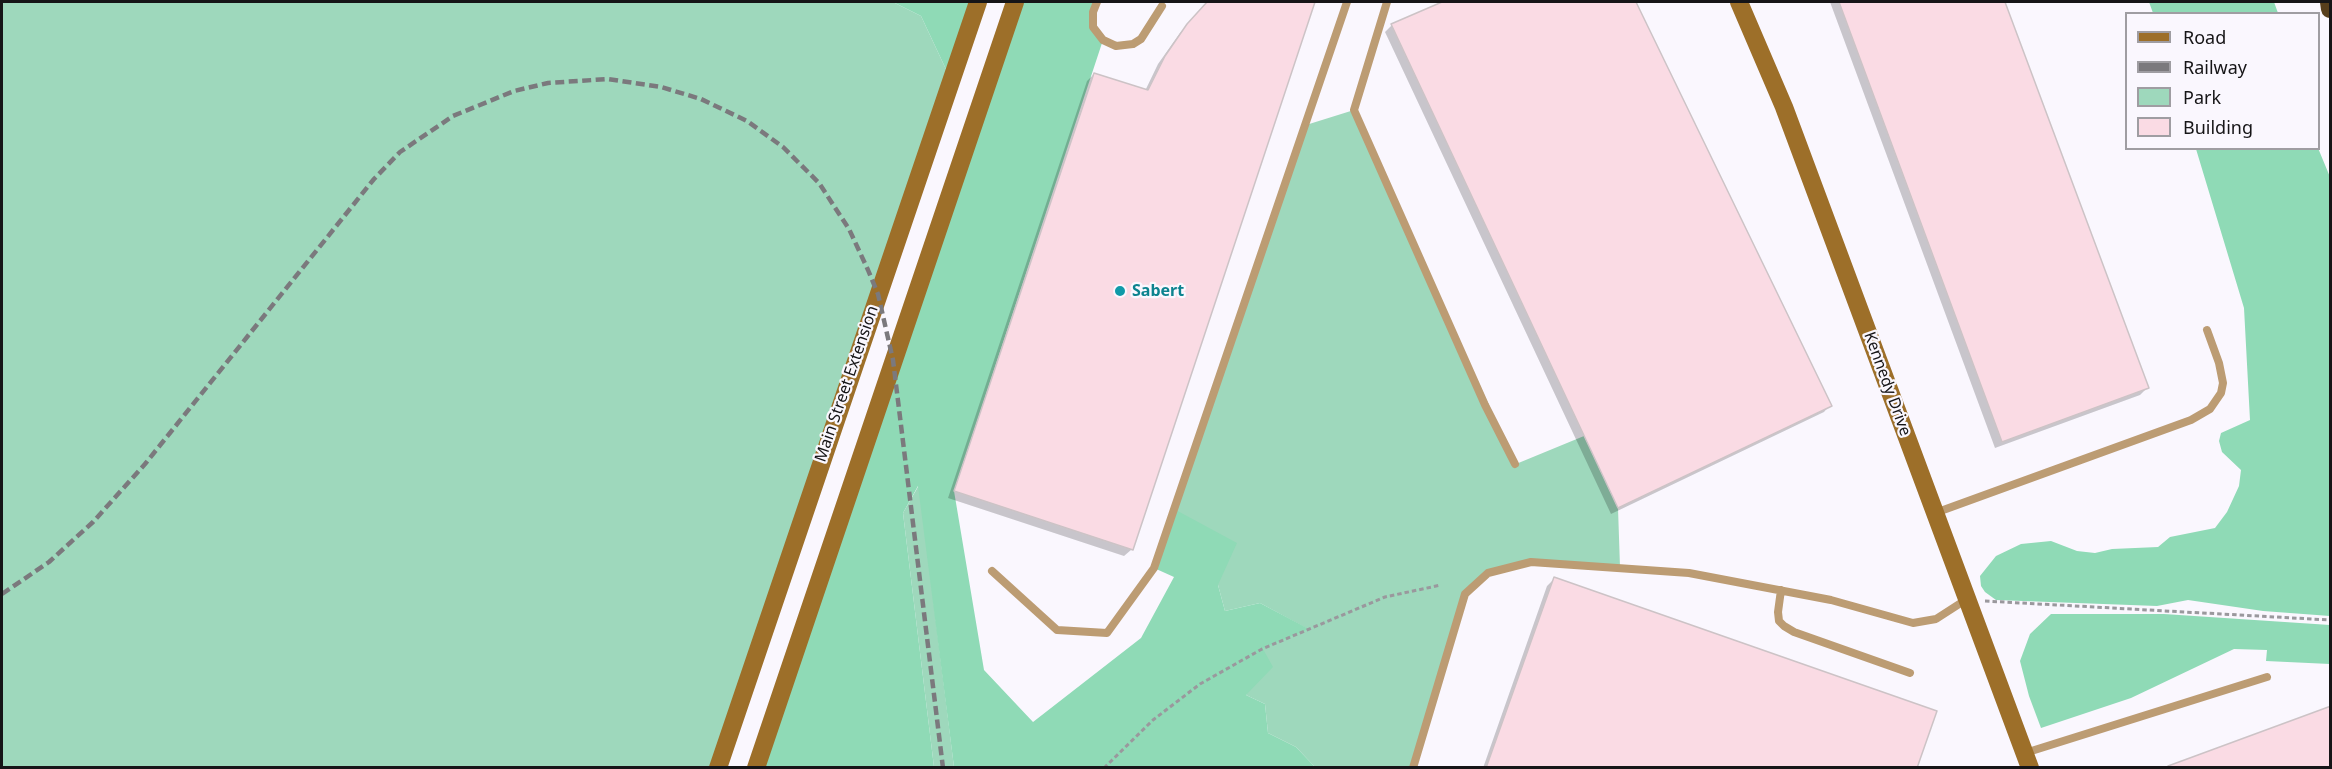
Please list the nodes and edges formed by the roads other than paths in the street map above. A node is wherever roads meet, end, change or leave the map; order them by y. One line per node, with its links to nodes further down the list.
1 (978, 2): 19 (main road, Main Street Extension)
2 (1015, 2): 20 (main road)
3 (1097, 2): 8 (lane)
4 (1347, 2): 13 (lane)
5 (1387, 2): 11 (lane)
6 (1739, 2): 12 (main road, Kennedy Drive)
7 (2329, 2): 9 (highway)
8 (1162, 6)
9 (2331, 9)
10 (2207, 330): 12 (lane)
11 (1515, 464)
12 (1935, 513): 15 (main road, Kennedy Drive)
13 (992, 571)
14 (1781, 590): 15 (lane); 16 (lane); 21 (lane)
15 (1967, 599): 18 (main road, Kennedy Drive)
16 (1910, 673)
17 (2267, 677): 18 (lane)
18 (2027, 760)
19 (718, 768)
20 (756, 768)
21 (1413, 768)

